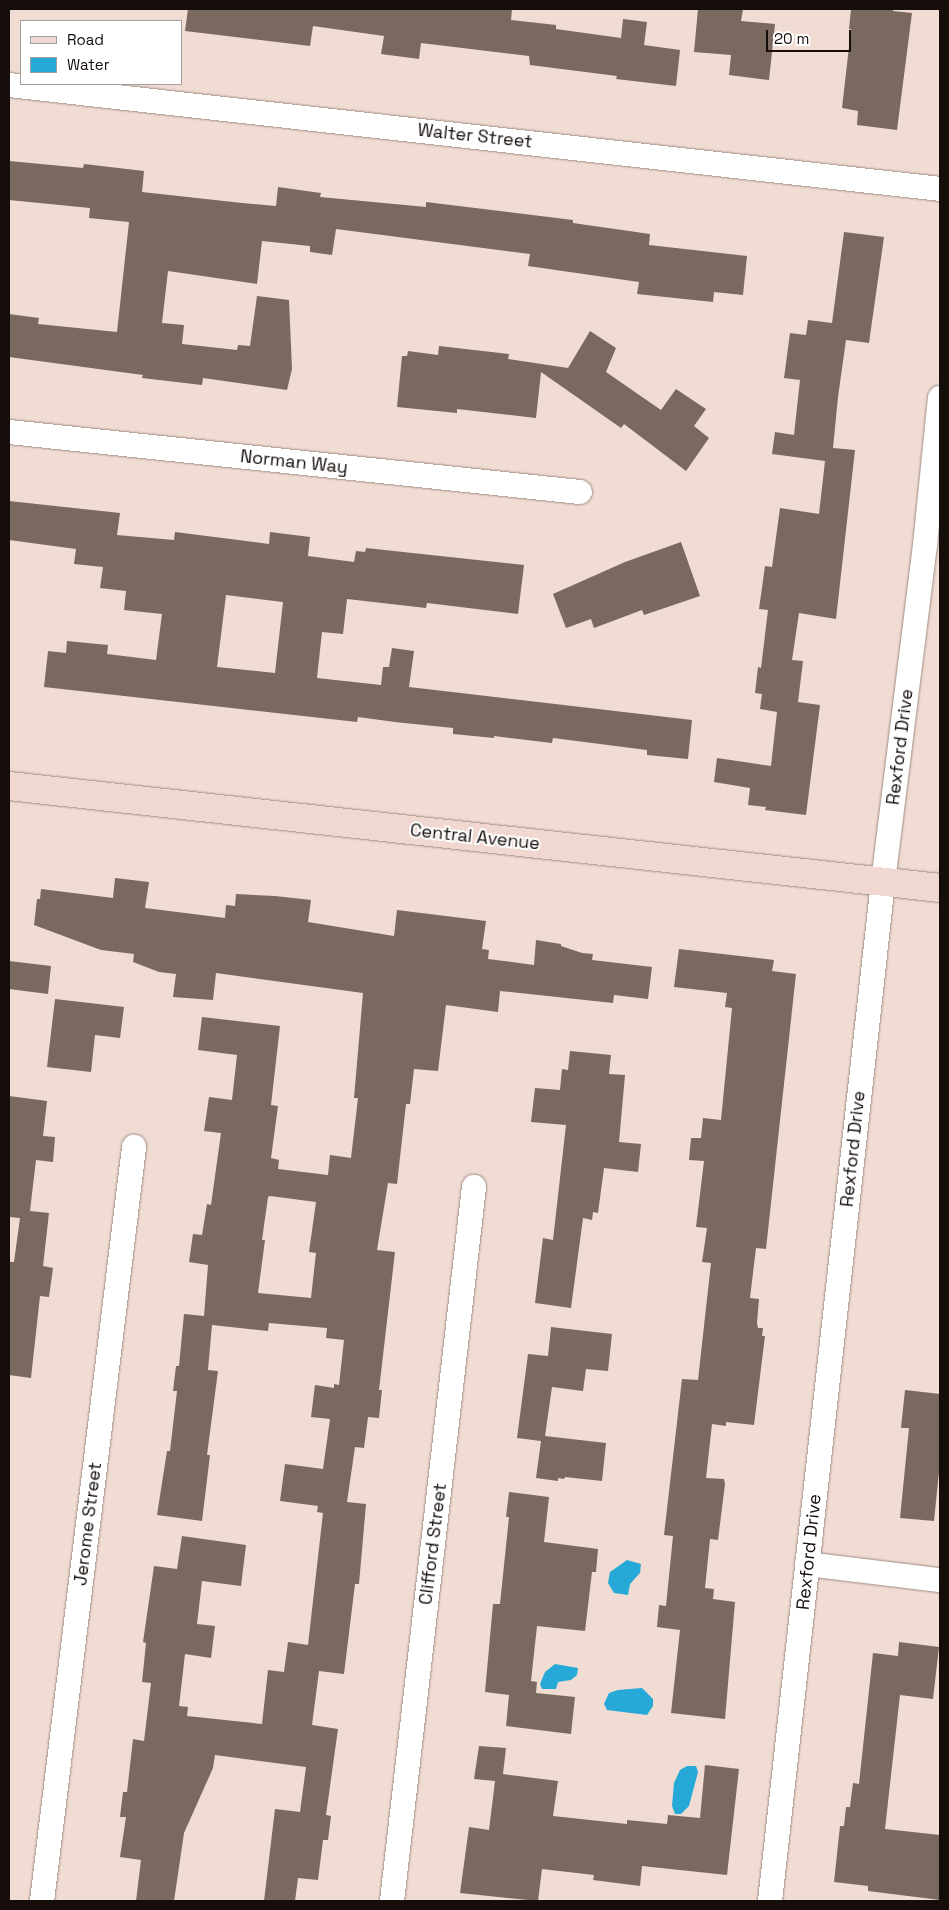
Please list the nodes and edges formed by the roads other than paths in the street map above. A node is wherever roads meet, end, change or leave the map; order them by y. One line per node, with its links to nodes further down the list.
1 (9, 85): 2 (street, Walter Street)
2 (940, 189)
3 (940, 398): 6 (street, Rexford Drive)
4 (9, 432): 5 (street, Norman Way)
5 (580, 492)
6 (933, 546): 8 (street, Rexford Drive)
7 (9, 786): 8 (main road, Central Avenue)
8 (883, 882): 9 (main road, Central Avenue); 12 (street, Rexford Drive)
9 (940, 888)
10 (134, 1147): 14 (street, Jerome Street)
11 (474, 1187): 15 (street, Clifford Street)
12 (807, 1564): 13 (street); 16 (street, Rexford Drive)
13 (940, 1580)
14 (42, 1901)
15 (392, 1901)
16 (770, 1901)

